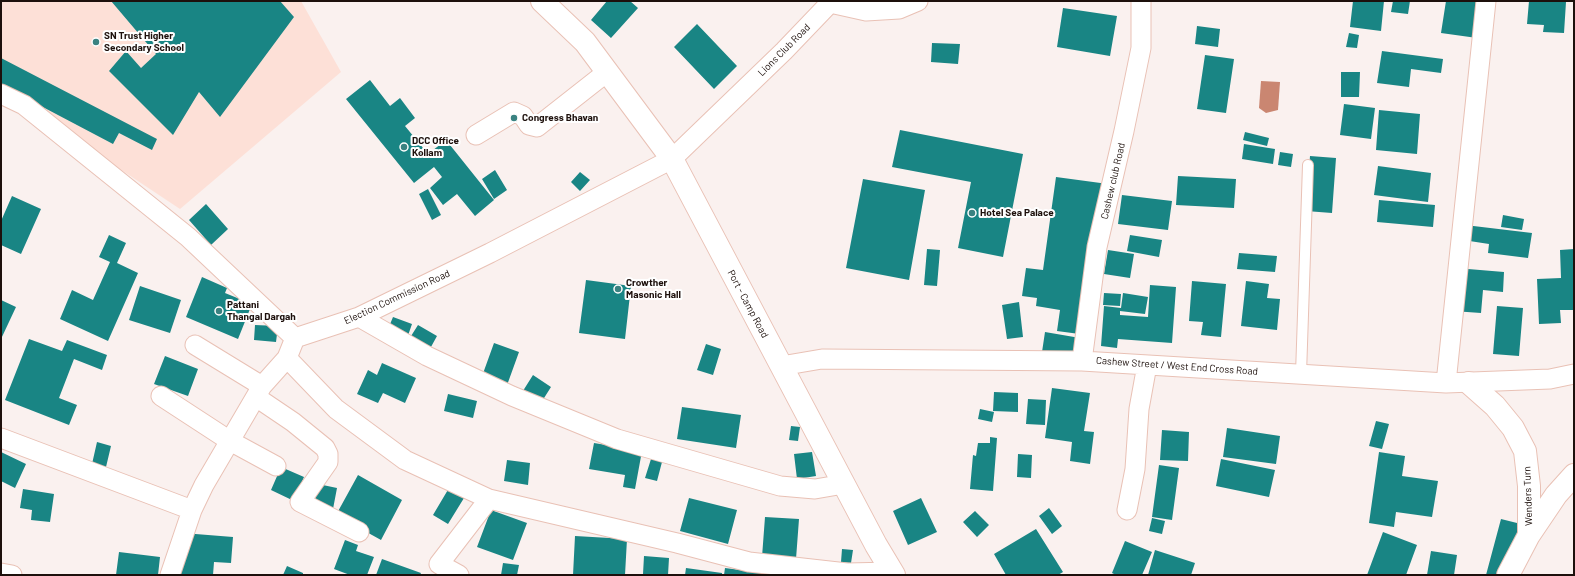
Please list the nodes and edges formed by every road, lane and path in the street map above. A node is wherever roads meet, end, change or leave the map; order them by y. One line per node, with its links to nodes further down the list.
1 (542, 1): 6 (main road, Port - Camp Road)
2 (918, 1): 5 (street, Lions Club Road)
3 (1141, 1): 15 (street, Cashew club Road)
4 (1486, 1): 20 (street)
5 (830, 2): 9 (street, Lions Club Road)
6 (607, 72): 8 (street); 9 (main road, Port - Camp Road)
7 (1, 94): 12 (street)
8 (476, 135)
9 (672, 159): 11 (street, Election Commission Road); 17 (main road, Port - Camp Road)
10 (1308, 165): 18 (lane)
11 (359, 317): 12 (street, Election Commission Road); 28 (street)
12 (295, 338): 14 (street)
13 (195, 345): 22 (street)
14 (286, 358): 22 (street); 29 (street)
15 (1082, 360): 16 (street, Cashew Street / West End Cross Road); 17 (street, Cashew Street / West End Cross Road)
16 (1147, 365): 18 (street, Cashew Street / West End Cross Road); 31 (street)
17 (780, 366): 28 (main road, Port - Camp Road)
18 (1301, 374): 20 (street, Cashew Street / West End Cross Road)
19 (1574, 374): 21 (street, Cashew Street / West End Cross Road)
20 (1446, 383): 21 (street, Cashew Street / West End Cross Road)
21 (1469, 383): 33 (main road, Wenders Turn)
22 (259, 391): 25 (street); 32 (street)
23 (161, 396): 25 (street)
24 (1, 438): 30 (street)
25 (230, 441): 26 (street); 30 (street)
26 (276, 466)
27 (1574, 475): 33 (main road)
28 (844, 484): 35 (main road, Port - Camp Road)
29 (489, 499): 35 (street); 38 (street)
30 (192, 510): 37 (street)
31 (1127, 510)
32 (359, 532)
33 (1529, 535): 39 (main road)
34 (1, 573): 36 (street)
35 (894, 573)
36 (12, 575)
37 (170, 575)
38 (459, 575)
39 (1508, 575)

